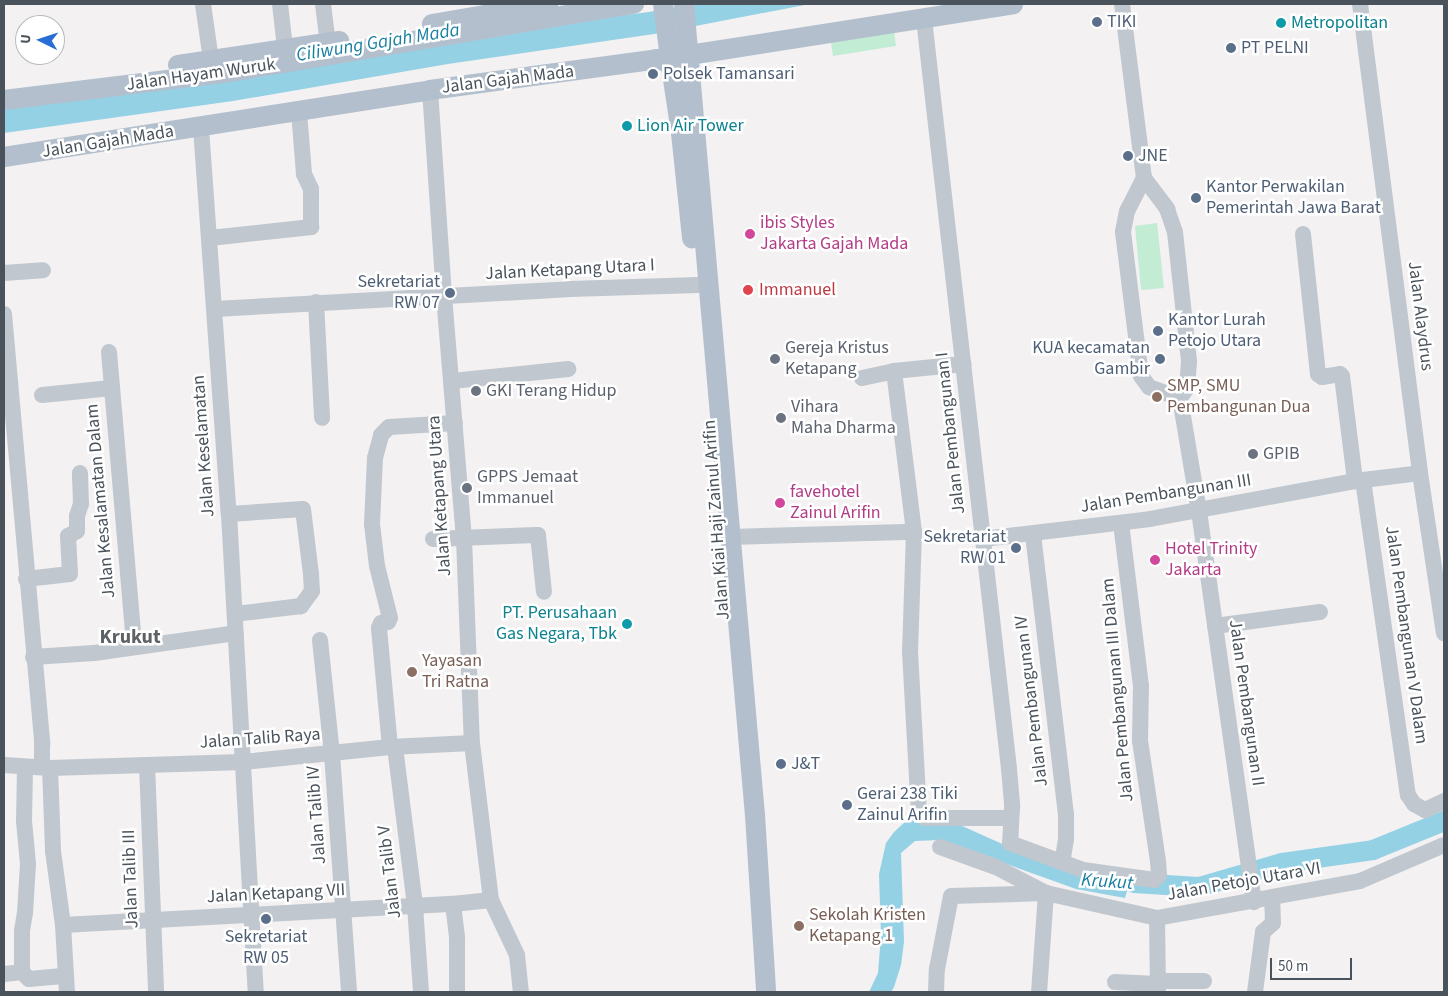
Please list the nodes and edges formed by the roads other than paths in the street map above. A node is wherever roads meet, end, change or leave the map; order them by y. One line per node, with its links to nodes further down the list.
1 (203, 4): 16 (street)
2 (280, 4): 14 (street)
3 (323, 4): 13 (street)
4 (548, 4): 11 (main road, Jalan Hayam Wuruk)
5 (634, 4): 19 (main road, Jalan Hayam Wuruk)
6 (684, 4): 15 (main road)
7 (1013, 4): 12 (main road, Jalan Gajah Mada)
8 (1122, 4): 26 (street)
9 (1360, 4): 49 (street, Jalan Alaydrus)
10 (663, 5): 15 (main road)
11 (466, 11): 13 (main road, Jalan Hayam Wuruk)
12 (924, 19): 15 (main road, Jalan Gajah Mada); 37 (street, Jalan Pembangunan I)
13 (328, 43): 14 (main road, Jalan Hayam Wuruk)
14 (285, 48): 16 (main road, Jalan Hayam Wuruk)
15 (672, 59): 18 (main road, Jalan Gajah Mada); 22 (main road, Jalan Kiai Haji Zainul Arifin)
16 (211, 60): 17 (main road, Jalan Hayam Wuruk)
17 (10, 88)
18 (430, 90): 20 (main road, Jalan Gajah Mada); 32 (street, Jalan Ketapang Utara)
19 (4, 100)
20 (299, 112): 21 (main road, Jalan Gajah Mada); 28 (street)
21 (201, 128): 23 (main road, Jalan Gajah Mada); 28 (street, Jalan Keselamatan)
22 (689, 134): 31 (main road, Jalan Kiai Haji Zainul Arifin); 47 (main road, Jalan Kiai Haji Zainul Arifin)
23 (43, 151): 24 (main road, Jalan Gajah Mada); 25 (main road)
24 (4, 157)
25 (4, 166)
26 (1144, 178): 44 (street); 44 (street)
27 (1303, 234): 50 (street)
28 (210, 238): 34 (street, Jalan Keselamatan)
29 (43, 270): 30 (street)
30 (4, 272)
31 (698, 285): 32 (street, Jalan Ketapang Utara I); 47 (main road, Jalan Kiai Haji Zainul Arifin)
32 (444, 296): 33 (street, Jalan Ketapang Utara I); 41 (street, Jalan Ketapang Utara)
33 (316, 302): 34 (street, Jalan Ketapang Utara I); 45 (street)
34 (215, 309): 52 (street, Jalan Keselamatan)
35 (4, 314): 60 (street)
36 (109, 352): 42 (street, Jalan Kesalamatan Dalam)
37 (964, 364): 39 (street); 59 (street, Jalan Pembangunan I)
38 (568, 369): 41 (street)
39 (894, 371): 40 (street); 54 (street)
40 (862, 378)
41 (452, 381): 46 (street, Jalan Ketapang Utara)
42 (112, 388): 43 (street); 68 (street, Jalan Kesalamatan Dalam)
43 (42, 395)
44 (1180, 398): 51 (street, Jalan Pembangunan II)
45 (322, 418)
46 (455, 423): 57 (street, Jalan Ketapang Utara); 72 (street, Jalan Talib V)
47 (717, 444): 56 (main road, Jalan Kiai Haji Zainul Arifin); 70 (main road, Jalan Kiai Haji Zainul Arifin)
48 (80, 473): 60 (street)
49 (1420, 473): 50 (street, Jalan Pembangunan III); 66 (street, Jalan Alaydrus)
50 (1359, 481): 51 (street, Jalan Pembangunan III); 79 (street, Jalan Pembangunan V Dalam)
51 (1199, 511): 53 (street, Jalan Pembangunan III); 64 (street, Jalan Pembangunan II)
52 (229, 514): 63 (street, Jalan Keselamatan); 63 (street)
53 (1121, 523): 55 (street, Jalan Pembangunan III); 83 (street, Jalan Pembangunan III Dalam)
54 (914, 532): 56 (street); 80 (street)
55 (1033, 534): 59 (street, Jalan Pembangunan III); 83 (street, Jalan Pembangunan IV)
56 (730, 537): 70 (main road, Jalan Kiai Haji Zainul Arifin)
57 (464, 538): 58 (street); 61 (street); 71 (street, Jalan Ketapang Utara)
58 (433, 539)
59 (983, 539): 80 (street, Jalan Pembangunan I)
60 (26, 579): 69 (street)
61 (544, 592)
62 (1320, 612): 64 (street)
63 (235, 614): 65 (street, Jalan Keselamatan)
64 (1215, 626): 85 (street, Jalan Pembangunan II)
65 (236, 633): 68 (street); 74 (street, Jalan Keselamatan)
66 (1444, 634)
67 (320, 640): 73 (street, Jalan Talib IV)
68 (134, 646): 69 (street)
69 (33, 657): 78 (street)
70 (736, 675): 108 (main road, Jalan Kiai Haji Zainul Arifin); 109 (main road, Jalan Kiai Haji Zainul Arifin)
71 (472, 743): 72 (street, Jalan Talib Raya); 87 (street, Jalan Ketapang Utara)
72 (392, 747): 73 (street, Jalan Talib Raya); 89 (street, Jalan Talib V)
73 (332, 754): 74 (street, Jalan Talib Raya); 90 (street, Jalan Talib IV)
74 (243, 762): 76 (street, Jalan Talib Raya); 91 (street, Jalan Keselamatan)
75 (4, 765): 77 (street, Jalan Talib Raya)
76 (147, 765): 78 (street, Jalan Talib Raya); 93 (street, Jalan Talib III)
77 (25, 767): 78 (street, Jalan Talib Raya); 97 (street)
78 (46, 768): 94 (street)
79 (1444, 801)
80 (1012, 818): 83 (street, Jalan Pembangunan I)
81 (1444, 845): 86 (street, Jalan Petojo Utara VI)
82 (940, 847): 84 (street, Jalan Petojo Utara VI)
83 (1062, 864)
84 (1046, 893): 92 (street, Jalan Petojo Utara VI); 110 (street, Jalan Petojo Utara VI); 111 (street)
85 (1254, 896): 86 (street, Jalan Petojo Utara VI); 92 (street, Jalan Petojo Utara VI)
86 (1272, 898): 112 (street)
87 (491, 900): 88 (street, Jalan Ketapang VII); 101 (street, Jalan Ketapang Utara)
88 (453, 904): 89 (street, Jalan Ketapang VII); 107 (street)
89 (414, 906): 90 (street, Jalan Ketapang VII); 106 (street, Jalan Talib V)
90 (343, 910): 91 (street, Jalan Ketapang VII); 105 (street, Jalan Talib IV)
91 (250, 914): 93 (street, Jalan Ketapang VII); 104 (street, Jalan Keselamatan)
92 (1157, 918): 100 (street)
93 (152, 922): 94 (street, Jalan Ketapang VII); 103 (street, Jalan Talib III)
94 (63, 926): 96 (street)
95 (4, 974): 97 (street)
96 (66, 976): 97 (street); 102 (street)
97 (27, 981)
98 (1204, 981): 100 (street)
99 (1115, 982): 100 (street)
100 (1157, 986)
101 (521, 991)
102 (67, 992)
103 (156, 992)
104 (256, 992)
105 (349, 992)
106 (422, 992)
107 (457, 992)
108 (755, 992)
109 (766, 992)
110 (936, 992)
111 (1039, 992)
112 (1256, 992)

